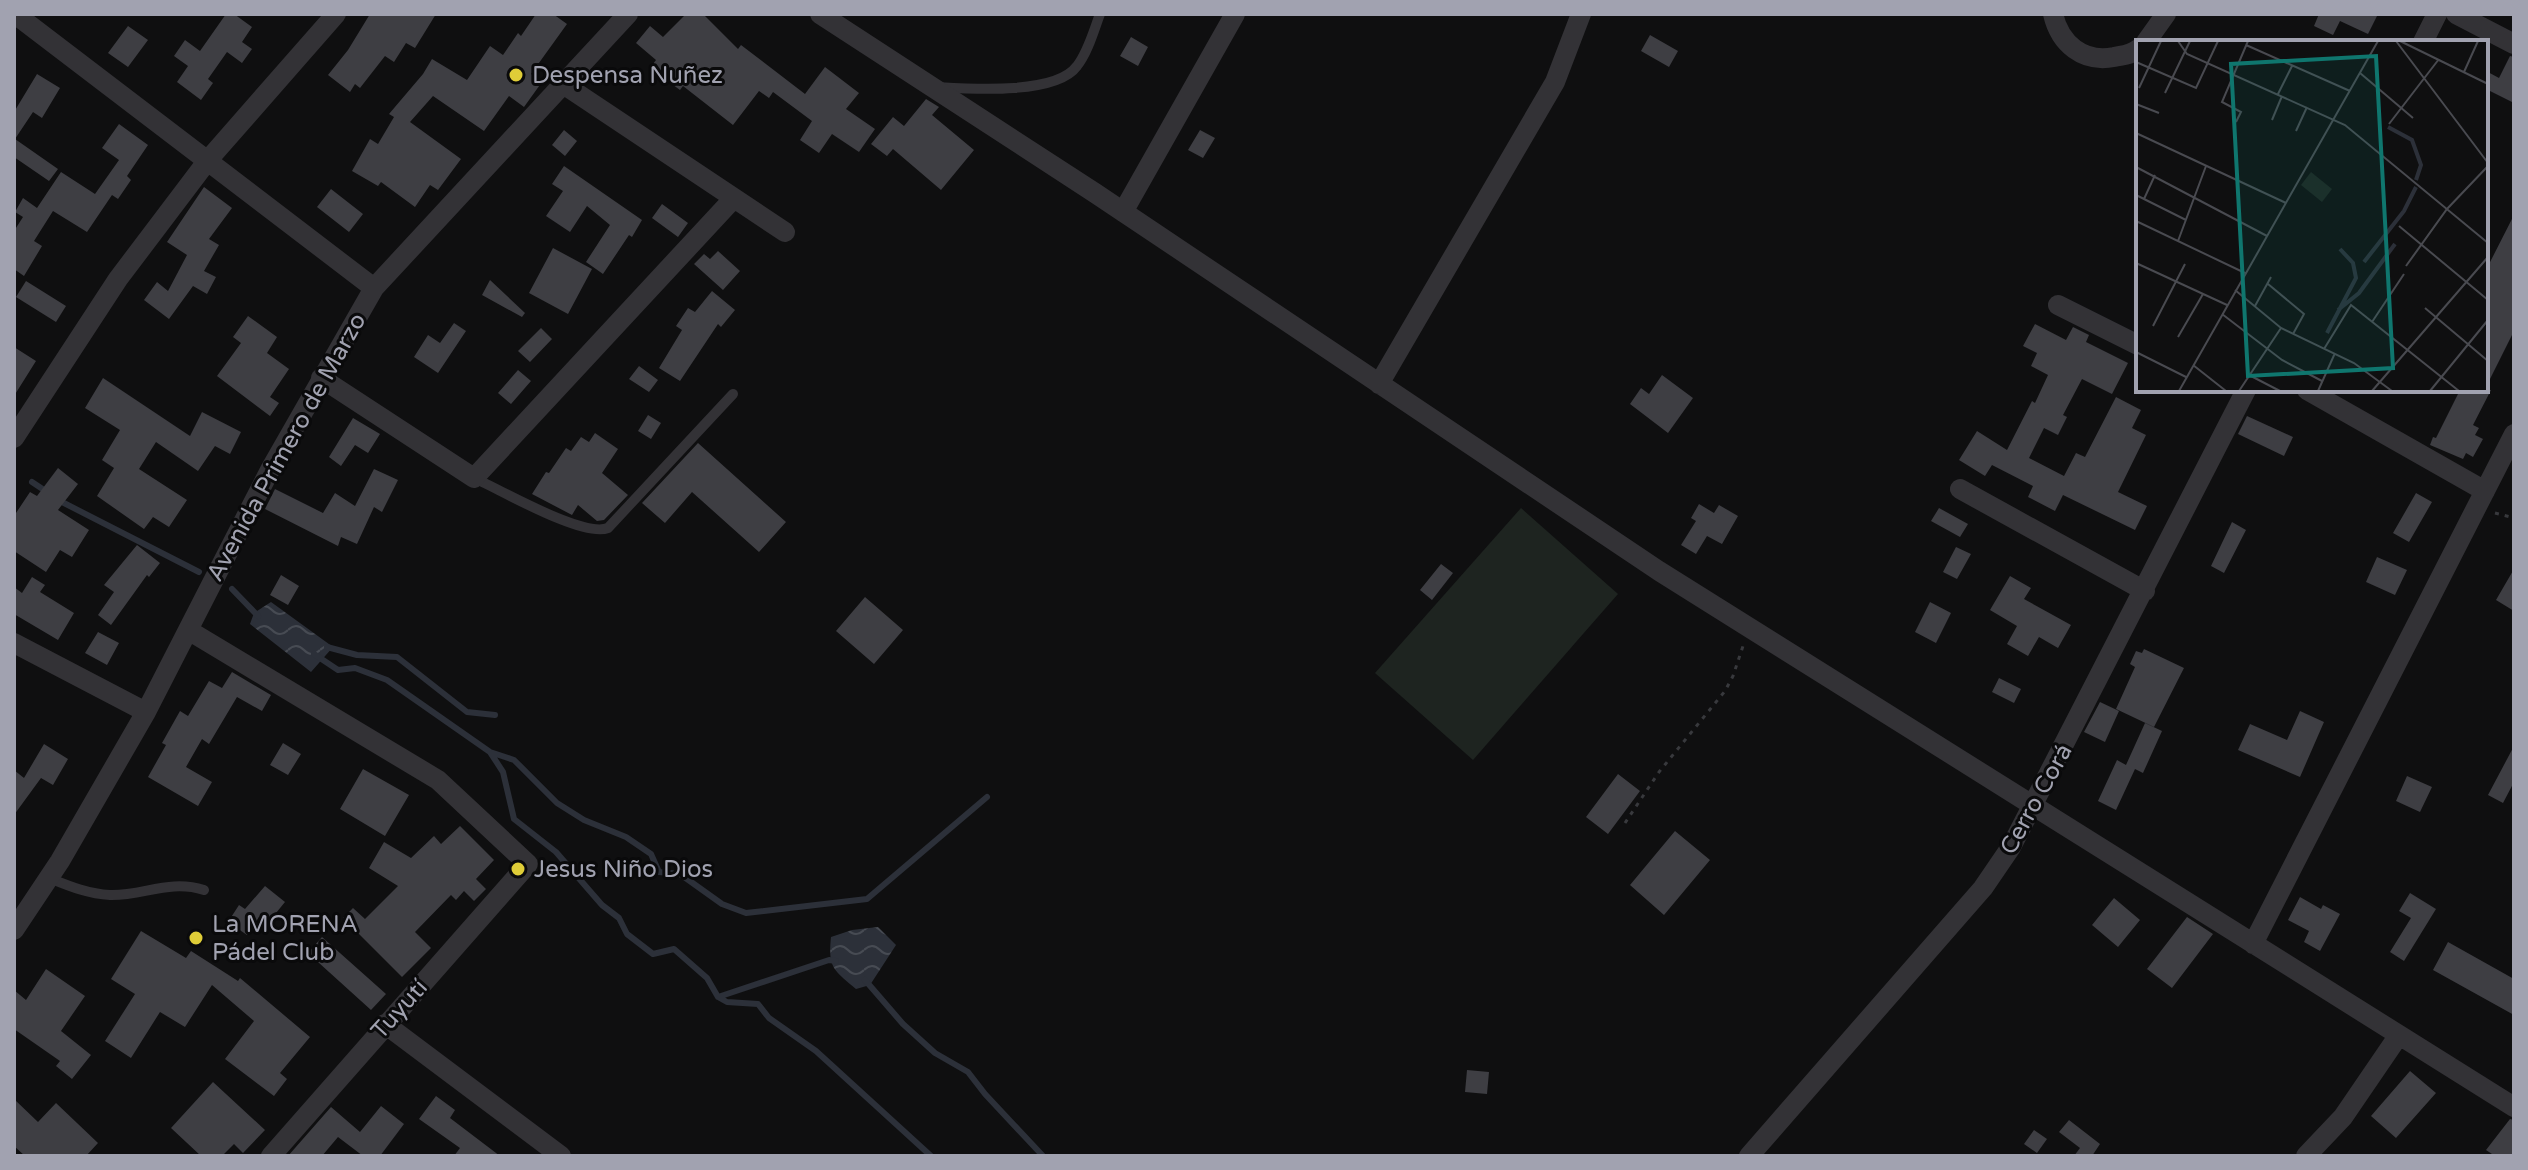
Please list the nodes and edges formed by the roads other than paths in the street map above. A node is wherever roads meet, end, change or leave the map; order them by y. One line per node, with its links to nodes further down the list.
1 (15, 14): 18 (street)
2 (336, 14): 18 (street)
3 (628, 14): 16 (street, Avenida Primero de Marzo)
4 (1100, 14): 17 (lane)
5 (1235, 14): 20 (street)
6 (1581, 14): 26 (street)
7 (2053, 14): 15 (street)
8 (2166, 14): 12 (street)
9 (2437, 14): 13 (street)
10 (2456, 14): 14 (street)
11 (829, 16): 17 (street)
12 (2147, 40)
13 (2424, 40)
14 (2514, 44)
15 (2136, 51)
16 (563, 84): 19 (street); 22 (street, Avenida Primero de Marzo)
17 (930, 86): 20 (street)
18 (208, 160): 22 (street); 31 (street)
19 (734, 198): 21 (street); 32 (street)
20 (1123, 212): 26 (street)
21 (785, 232)
22 (374, 288): 25 (street, Avenida Primero de Marzo)
23 (2058, 305): 24 (street)
24 (2136, 344)
25 (321, 378): 32 (street); 36 (street, Avenida Primero de Marzo)
26 (1379, 384): 39 (street)
27 (2239, 392): 35 (street, Cerro Corá)
28 (2311, 392): 34 (street)
29 (733, 394): 32 (lane)
30 (2514, 434): 34 (street)
31 (14, 438)
32 (474, 478)
33 (1960, 489): 35 (street)
34 (2485, 491): 43 (street)
35 (2145, 591): 39 (street, Cerro Corá)
36 (188, 630): 38 (street, Avenida Primero de Marzo); 44 (street, Tuyutí)
37 (14, 643): 38 (street)
38 (146, 712): 40 (street, Avenida Primero de Marzo)
39 (2034, 807): 43 (street); 49 (street, Cerro Corá)
40 (49, 878): 41 (lane); 42 (street, Avenida Primero de Marzo)
41 (204, 890)
42 (14, 930)
43 (2253, 944): 45 (street)
44 (385, 1024): 47 (street, Tuyutí); 48 (street)
45 (2399, 1035): 46 (street); 50 (street)
46 (2514, 1107)
47 (271, 1156)
48 (561, 1156)
49 (1749, 1156)
50 (2306, 1156)

